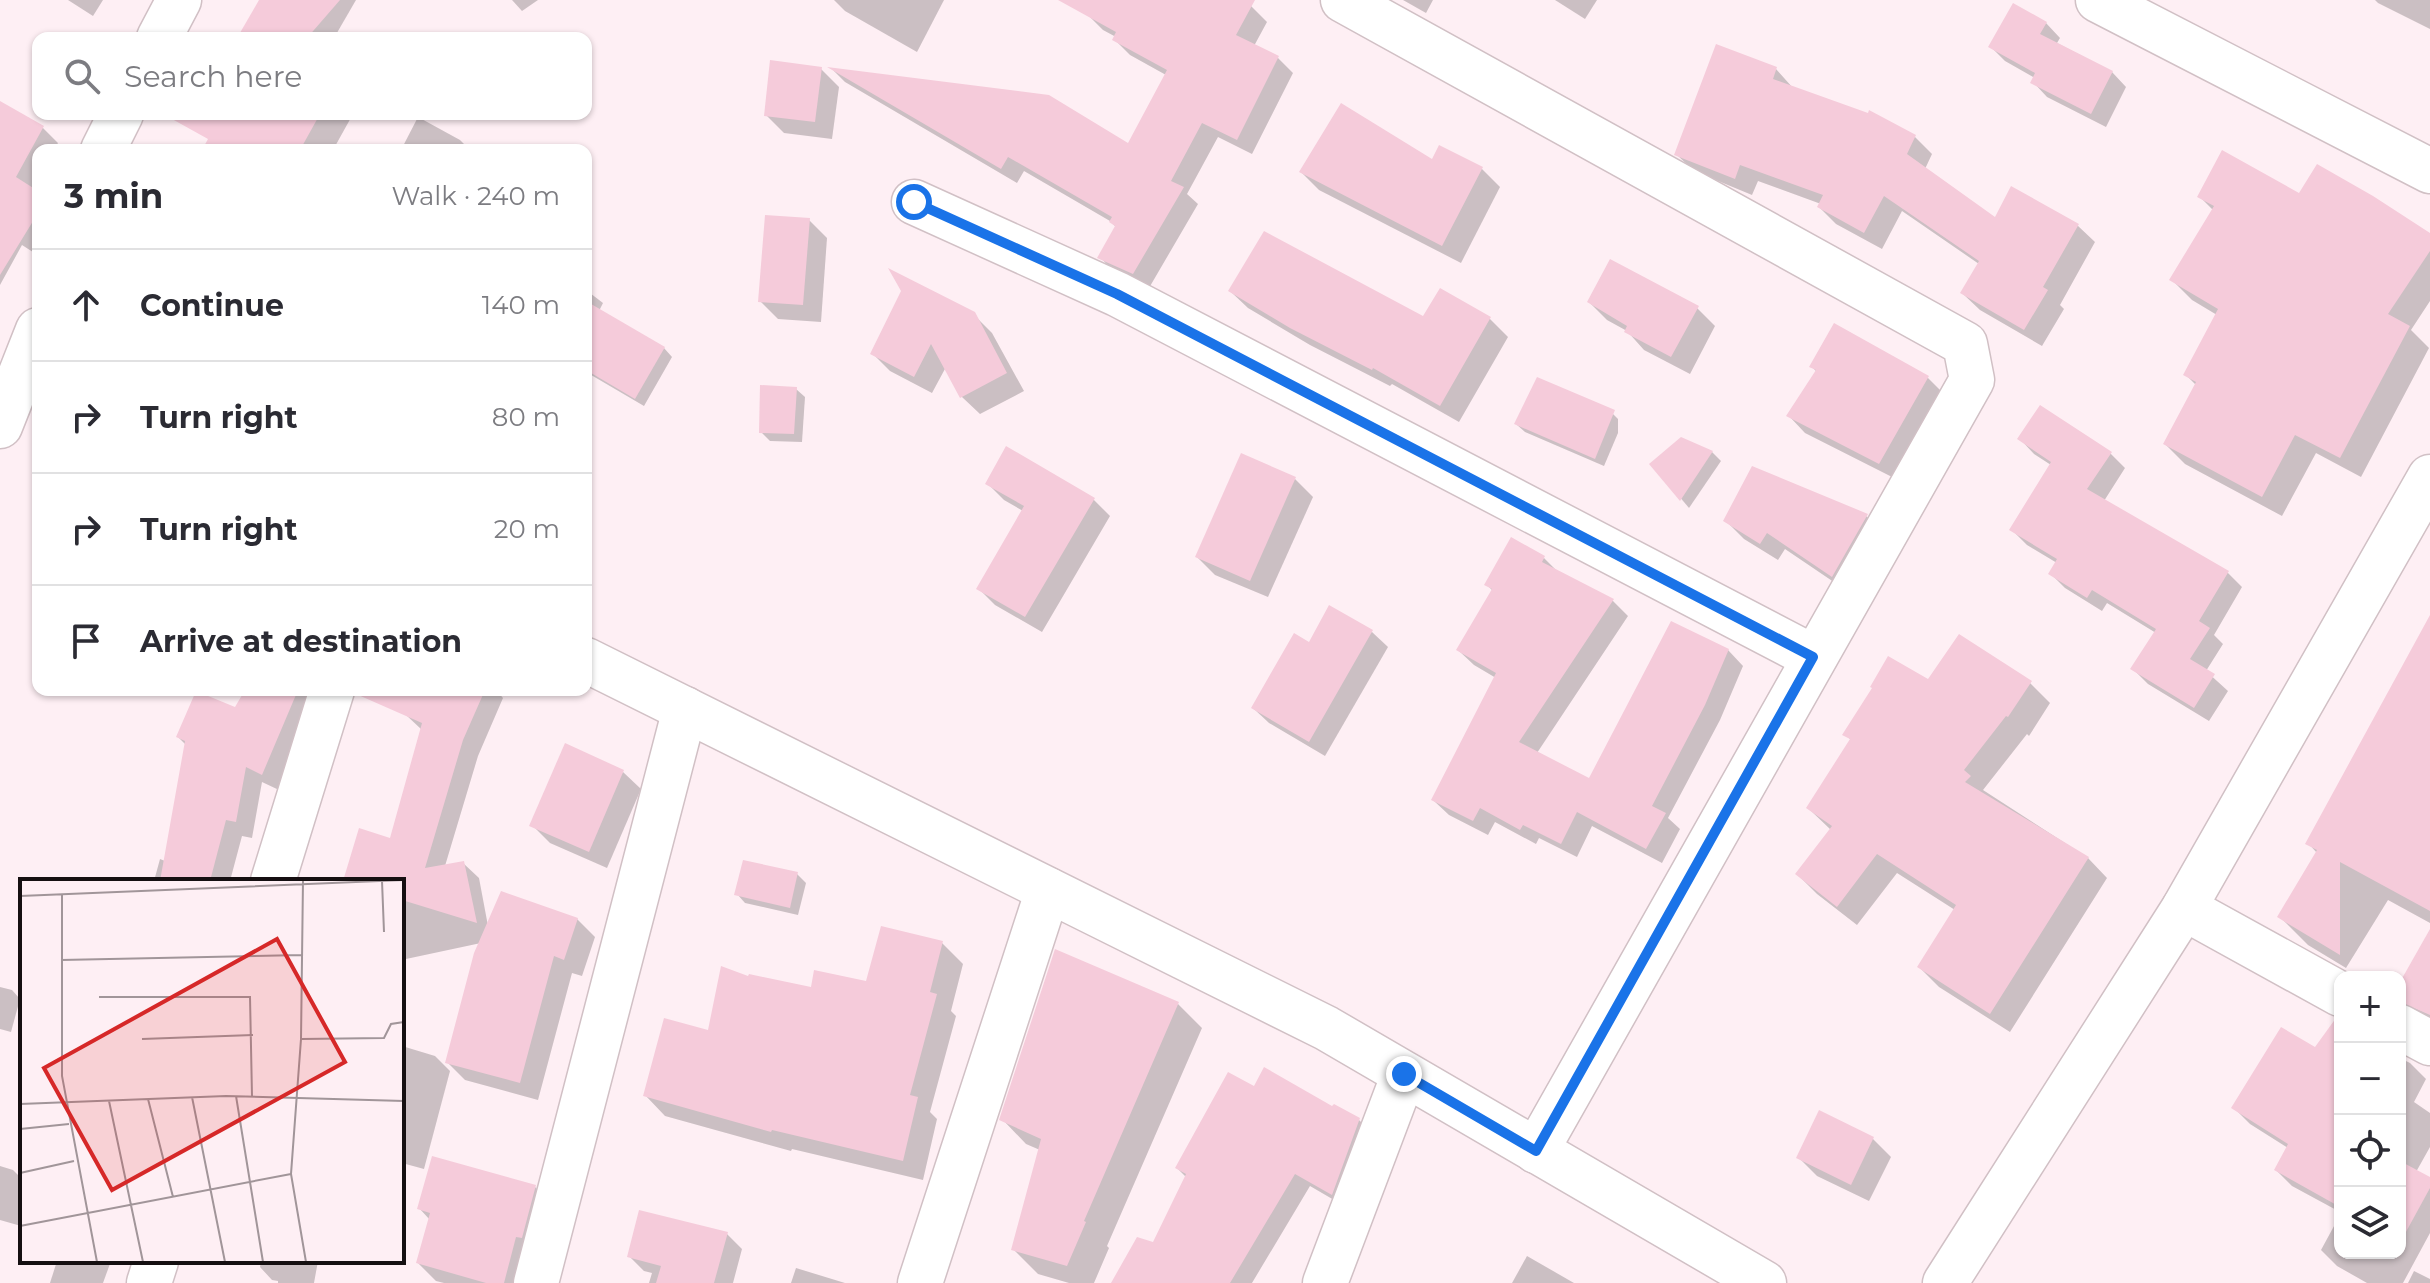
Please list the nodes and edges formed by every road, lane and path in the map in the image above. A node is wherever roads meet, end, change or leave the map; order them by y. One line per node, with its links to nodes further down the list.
1 (179, 0): 4 (street)
2 (1343, 0): 13 (street)
3 (2098, 0): 7 (street)
4 (162, 32)
5 (118, 120): 6 (street)
6 (106, 144)
7 (2430, 171)
8 (914, 202): 13 (street)
9 (32, 344): 10 (street)
10 (20, 373): 11 (street)
11 (0, 426)
12 (2430, 477): 19 (street)
13 (1813, 657): 24 (street)
14 (592, 663): 16 (street)
15 (330, 696): 17 (street)
16 (685, 709): 18 (street); 27 (street)
17 (274, 879)
18 (1048, 890): 23 (street); 28 (street)
19 (2184, 908): 20 (street); 31 (street)
20 (2334, 991)
21 (2406, 1030): 22 (street)
22 (2430, 1043)
23 (1404, 1074): 24 (street); 29 (street)
24 (1536, 1151): 30 (street)
25 (155, 1263): 26 (street)
26 (149, 1283)
27 (536, 1283)
28 (920, 1283)
29 (1325, 1283)
30 (1764, 1283)
31 (1945, 1283)

